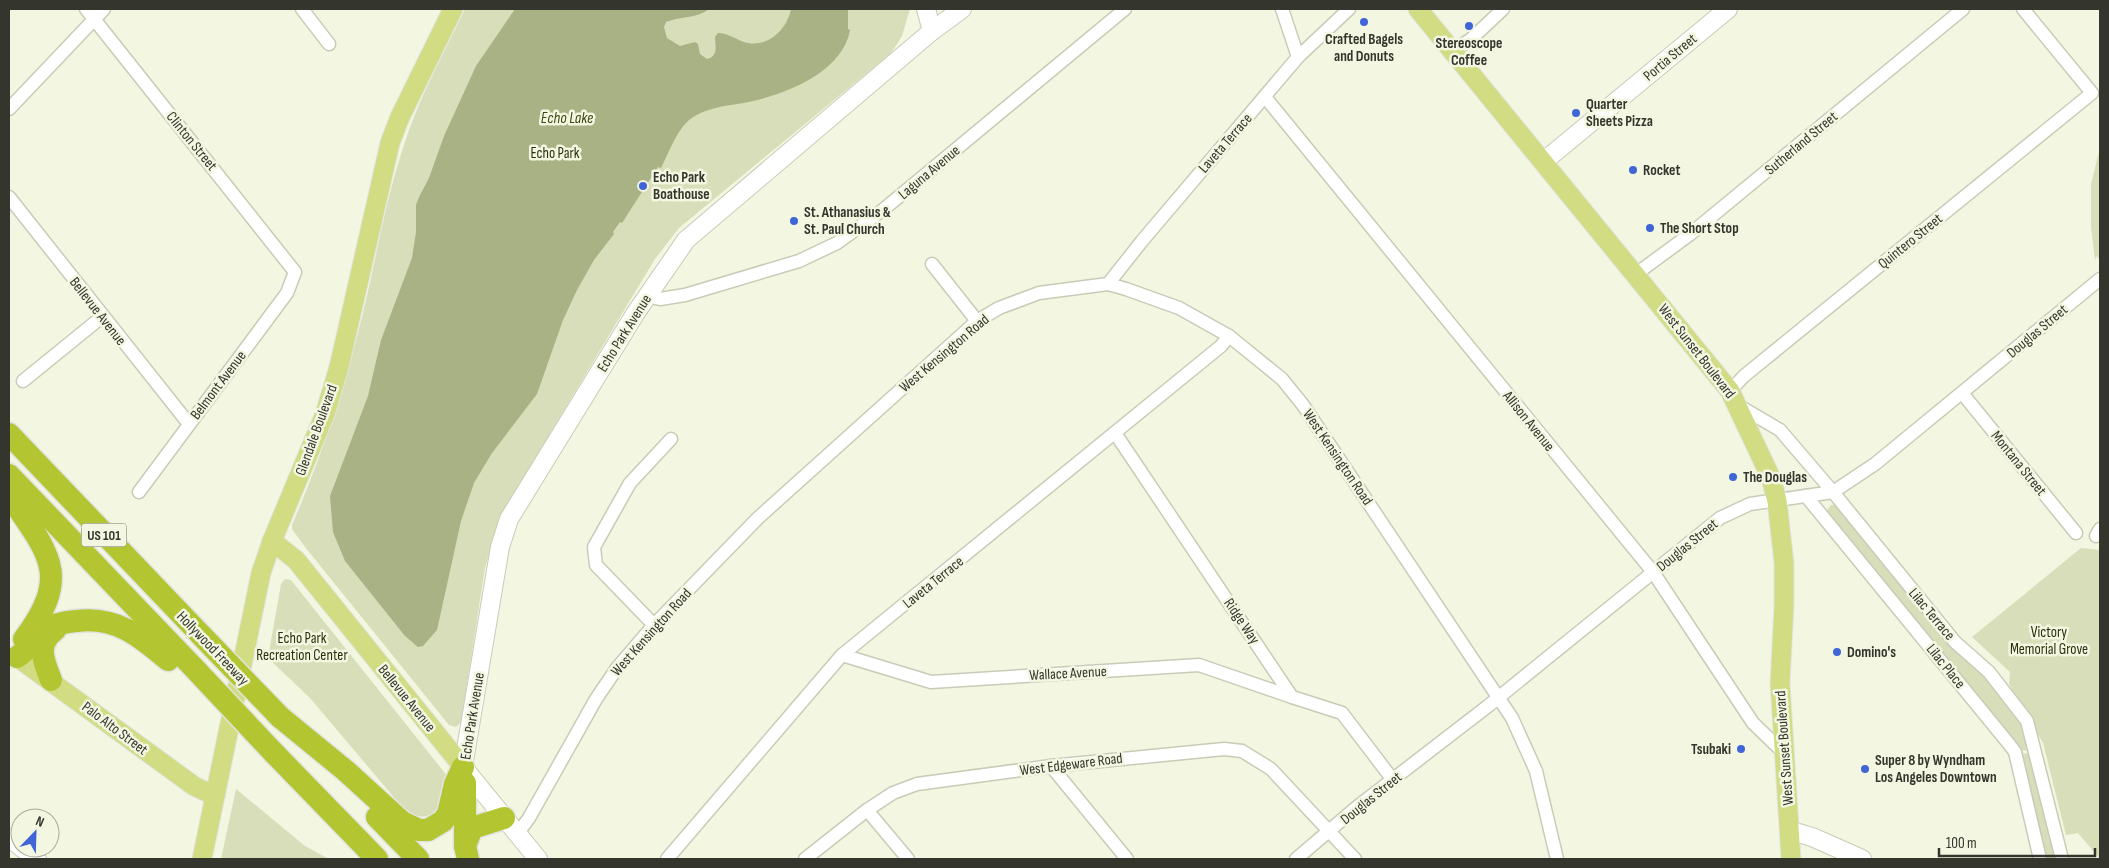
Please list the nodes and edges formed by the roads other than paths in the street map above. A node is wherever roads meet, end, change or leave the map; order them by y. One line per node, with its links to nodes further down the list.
1 (86, 9): 15 (street, Clinton Street)
2 (104, 9): 15 (street)
3 (302, 9): 17 (street)
4 (453, 9): 47 (main road, Glendale Boulevard)
5 (926, 9): 16 (street)
6 (962, 9): 16 (street, Echo Park Avenue)
7 (1125, 9): 29 (street, Laguna Avenue)
8 (1282, 9): 19 (street)
9 (1349, 9): 19 (street, Laveta Terrace)
10 (1418, 9): 18 (main road, West Sunset Boulevard)
11 (1503, 9): 18 (street)
12 (1728, 9): 22 (street, Portia Street)
13 (1963, 9): 25 (street, Sutherland Street)
14 (2023, 9): 35 (street, Quintero Street)
15 (94, 19): 21 (street); 26 (street, Clinton Street)
16 (932, 31): 29 (street, Echo Park Avenue)
17 (329, 44)
18 (1452, 51): 22 (main road, West Sunset Boulevard)
19 (1298, 57): 20 (street, Laveta Terrace)
20 (1265, 97): 28 (street, Laveta Terrace); 48 (street, Allison Avenue)
21 (9, 109)
22 (1543, 162): 25 (main road, West Sunset Boulevard)
23 (9, 199): 30 (street, Bellevue Avenue)
24 (932, 264): 31 (street)
25 (1636, 274): 35 (main road, West Sunset Boulevard)
26 (294, 276): 36 (street, Belmont Avenue)
27 (2100, 279): 34 (street, Douglas Street)
28 (1108, 284): 31 (street, West Kensington Road); 32 (street, West Kensington Road)
29 (647, 296): 60 (street, Echo Park Avenue)
30 (102, 316): 33 (street); 36 (street, Bellevue Avenue)
31 (977, 321): 50 (street, West Kensington Road)
32 (1229, 336): 37 (street, Laveta Terrace); 56 (street, West Kensington Road)
33 (23, 381)
34 (1962, 393): 42 (street, Douglas Street); 46 (street, Montana Street)
35 (1735, 399): 42 (street, Lilac Terrace); 45 (main road, West Sunset Boulevard)
36 (189, 424): 41 (street, Belmont Avenue)
37 (1115, 433): 51 (street, Laveta Terrace); 55 (street, Ridge Way)
38 (9, 434): 57 (highway, Hollywood Freeway / US 101, bridge)
39 (671, 439): 50 (street)
40 (9, 476): 53 (highway, Hollywood Freeway / US 101)
41 (139, 492)
42 (1833, 492): 44 (street, Douglas Street); 82 (street, Lilac Terrace)
43 (9, 495): 52 (highway)
44 (1806, 496): 45 (street, Douglas Street); 81 (street, Lilac Place)
45 (1777, 501): 48 (street, Douglas Street); 58 (main road, West Sunset Boulevard)
46 (2076, 533)
47 (272, 541): 60 (main road, Bellevue Avenue); 62 (main road, Glendale Boulevard)
48 (1653, 572): 56 (street, Douglas Street); 58 (street, Allison Avenue)
49 (83, 620): 52 (highway); 53 (highway); 54 (highway)
50 (654, 625): 64 (street, West Kensington Road)
51 (842, 655): 55 (street, Wallace Avenue); 72 (street, Laveta Terrace)
52 (13, 662): 54 (main road, Palo Alto Street)
53 (193, 674): 69 (highway, Hollywood Freeway / US 101, bridge)
54 (51, 680): 62 (main road, Palo Alto Street)
55 (1292, 697): 61 (street)
56 (1499, 697): 61 (street, Douglas Street); 78 (street, West Kensington Road)
57 (280, 718): 60 (highway); 70 (highway, Hollywood Freeway / US 101)
58 (1783, 752): 65 (main road, West Sunset Boulevard)
59 (1052, 766): 63 (street, West Edgeware Road); 66 (street, West Edgeware Road); 75 (street)
60 (463, 767): 64 (street, Bellevue Avenue); 67 (highway)
61 (1393, 780): 66 (street, Douglas Street)
62 (215, 796): 68 (main road, Glendale Boulevard)
63 (867, 810): 73 (street, West Edgeware Road); 74 (street)
64 (510, 826): 67 (highway); 71 (street, Bellevue Avenue)
65 (1789, 830): 79 (main road, West Sunset Boulevard); 80 (street)
66 (1329, 832): 76 (street, Douglas Street); 77 (street, West Edgeware Road)
67 (467, 853)
68 (202, 859)
69 (377, 859)
70 (418, 859)
71 (538, 859)
72 (667, 859)
73 (805, 859)
74 (908, 859)
75 (1128, 859)
76 (1296, 859)
77 (1355, 859)
78 (1557, 859)
79 (1791, 859)
80 (1862, 859)
81 (2040, 859)
82 (2062, 859)

